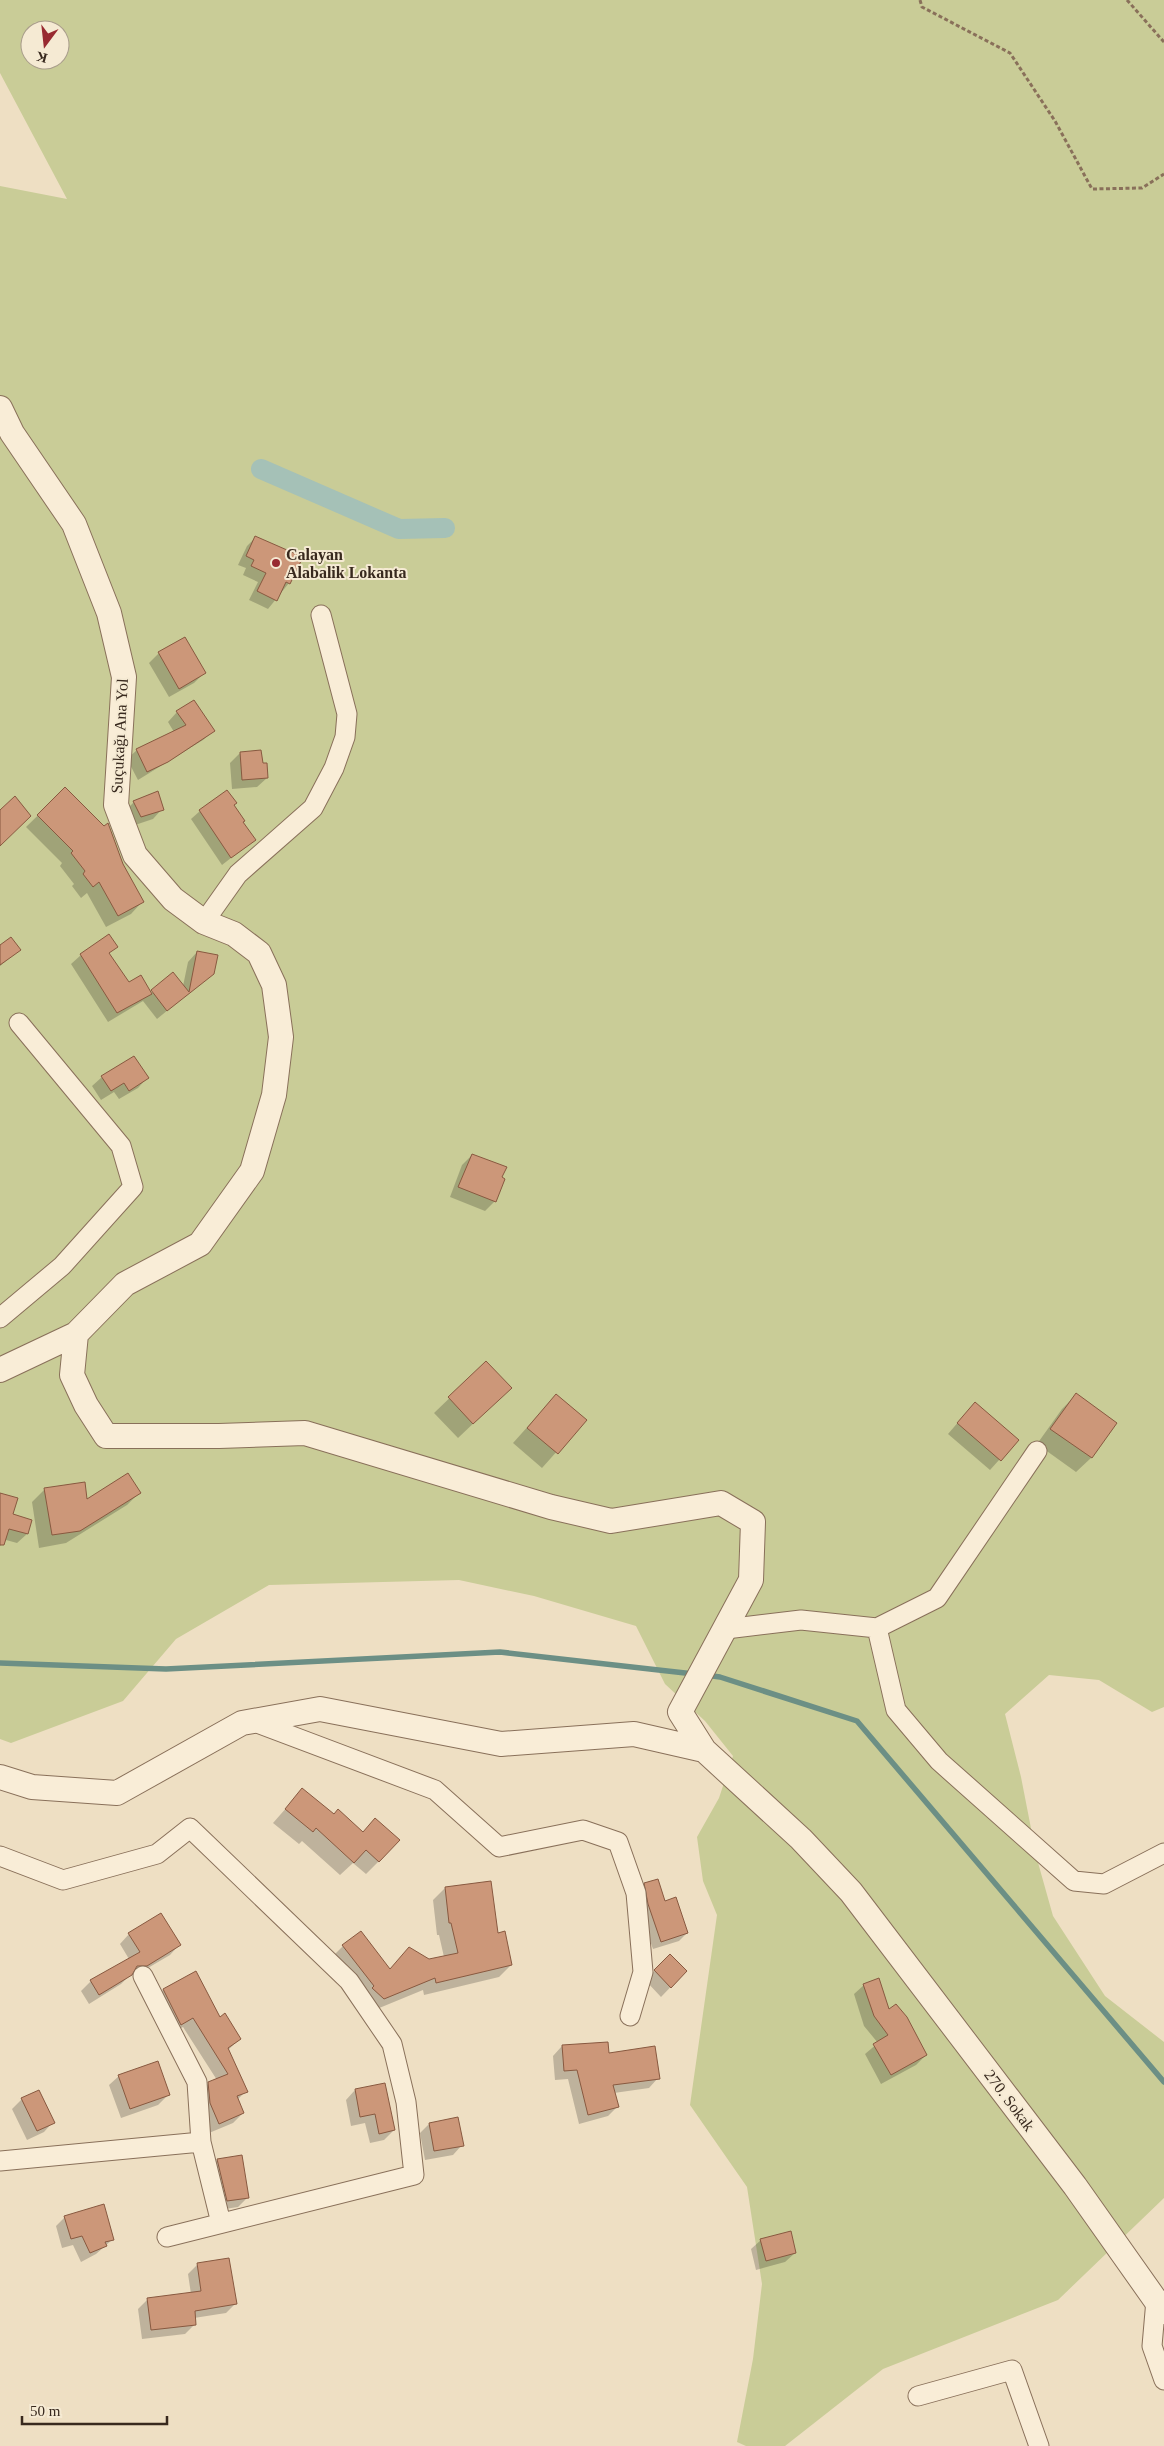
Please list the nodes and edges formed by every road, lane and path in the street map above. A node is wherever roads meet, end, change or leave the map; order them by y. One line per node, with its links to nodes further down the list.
1 (920, 0): 4 (path)
2 (1127, 0): 3 (path)
3 (1164, 42)
4 (1164, 174)
5 (0, 408): 7 (street, Suçukağı Ana Yol)
6 (321, 615): 7 (street)
7 (204, 922): 10 (street, Suçukağı Ana Yol)
8 (19, 1023): 9 (street)
9 (0, 1318)
10 (76, 1334): 11 (street, Suçukağı Ana Yol); 14 (street)
11 (0, 1370)
12 (1037, 1451): 13 (street)
13 (877, 1628): 14 (street); 18 (street)
14 (726, 1629): 16 (street, 270. Sokak)
15 (252, 1721): 16 (street); 17 (street); 21 (street)
16 (704, 1750): 26 (street, 270. Sokak)
17 (0, 1777)
18 (1164, 1853)
19 (0, 1856): 24 (street)
20 (143, 1976): 22 (street)
21 (630, 2016)
22 (201, 2142): 23 (street); 24 (street)
23 (0, 2161)
24 (221, 2223): 25 (street)
25 (166, 2237)
26 (1160, 2306): 27 (street)
27 (1164, 2380)
28 (918, 2396): 29 (street)
29 (1039, 2446)

